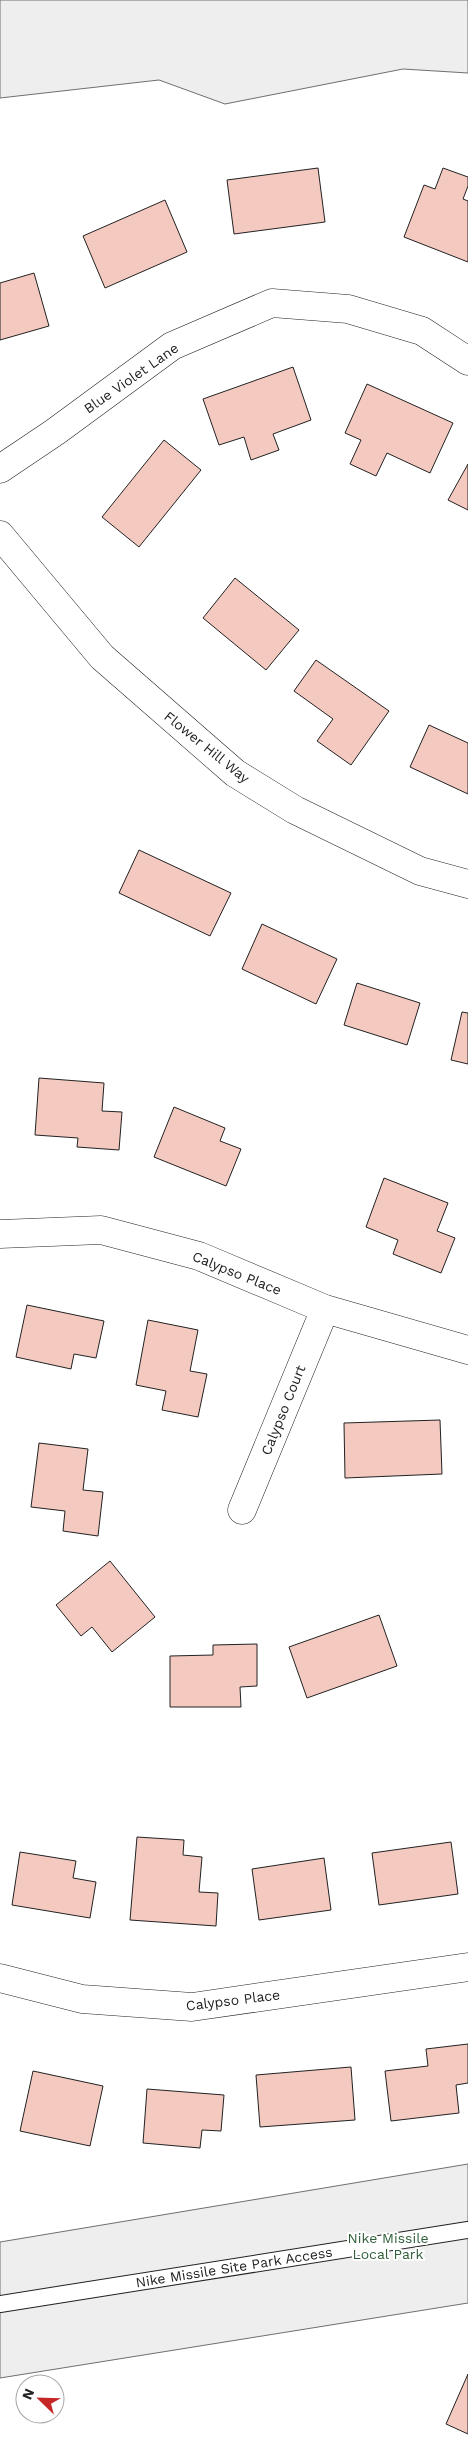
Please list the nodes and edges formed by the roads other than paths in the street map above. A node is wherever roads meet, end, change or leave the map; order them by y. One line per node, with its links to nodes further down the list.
1 (468, 361): 2 (street, Blue Violet Lane)
2 (0, 469)
3 (0, 535): 4 (street, Flower Hill Way)
4 (468, 884)
5 (0, 1234): 6 (street, Calypso Place)
6 (325, 1309): 7 (street, Calypso Place); 8 (street, Calypso Court)
7 (468, 1350)
8 (242, 1510)
9 (468, 1968): 10 (street, Calypso Place)
10 (0, 1978)
11 (468, 2230): 12 (lane, Nike Missile Site Park Access)
12 (0, 2304)

